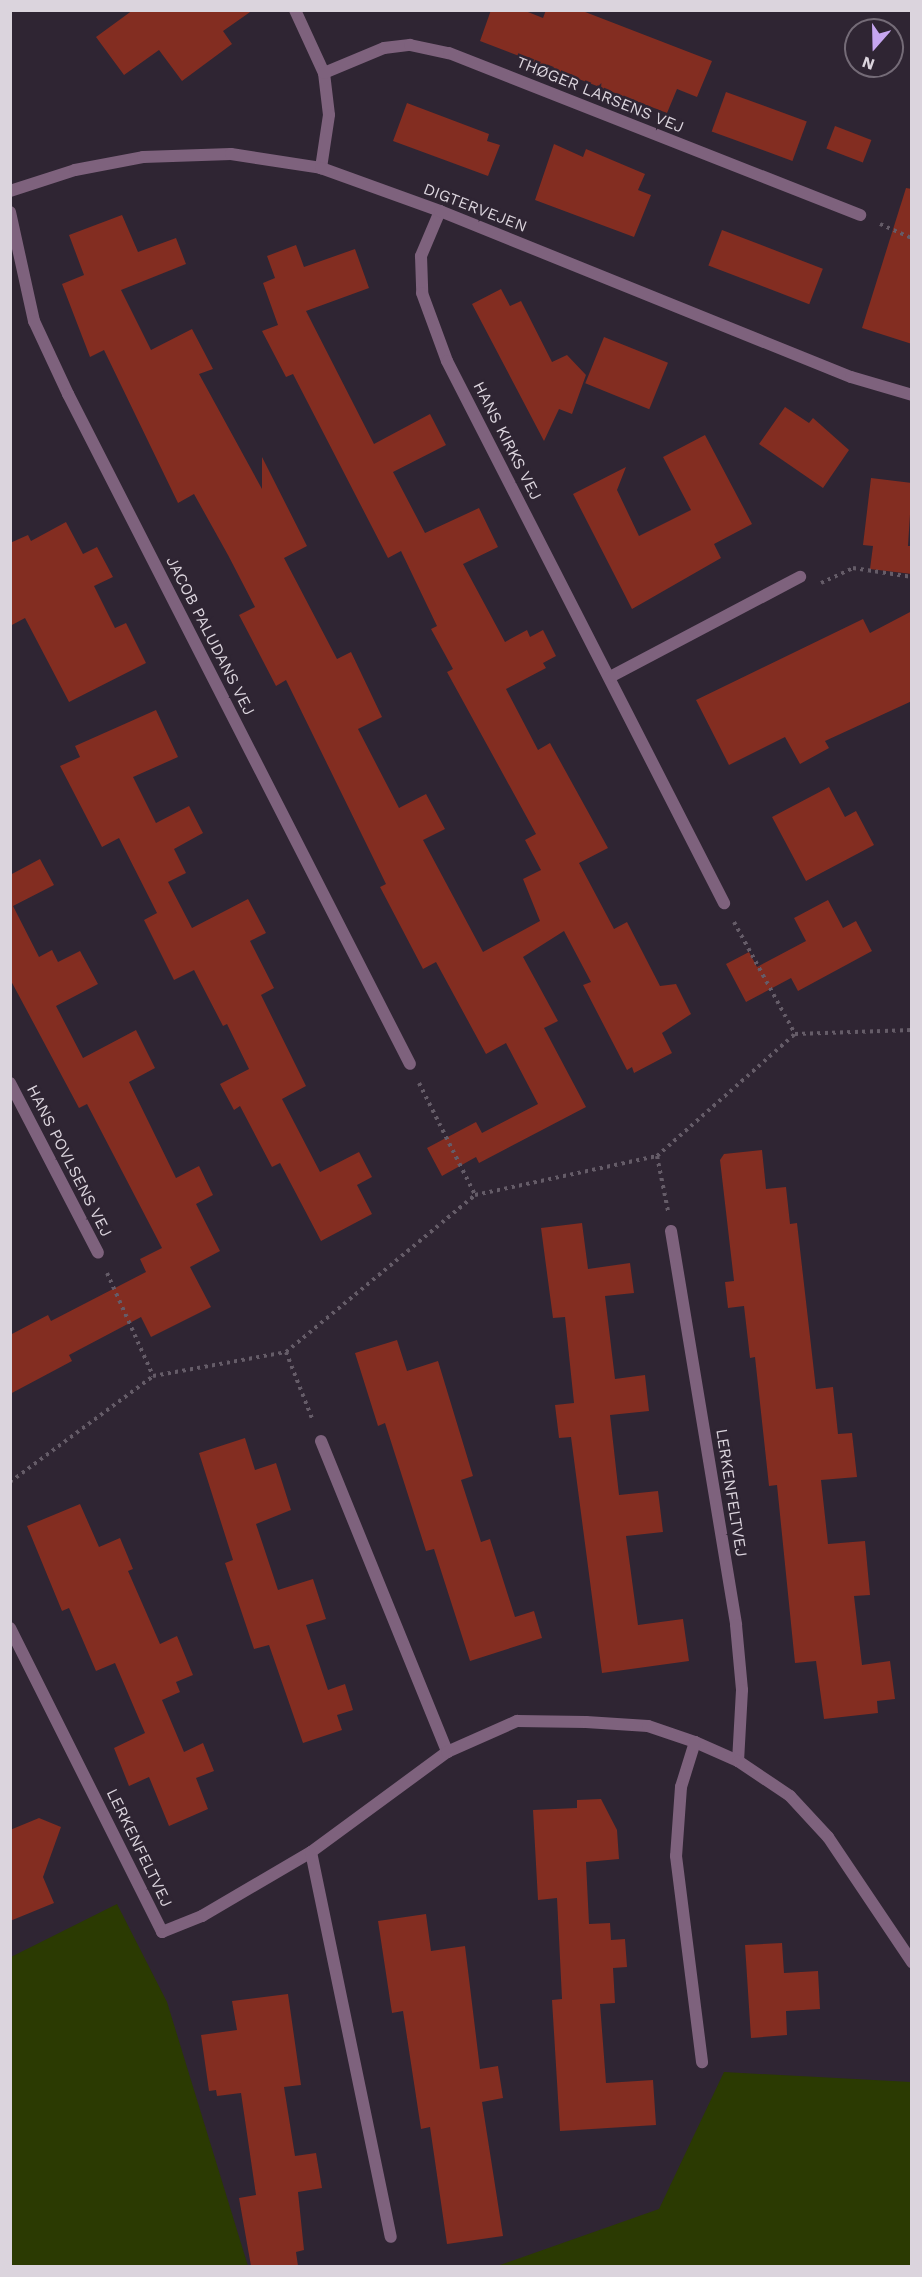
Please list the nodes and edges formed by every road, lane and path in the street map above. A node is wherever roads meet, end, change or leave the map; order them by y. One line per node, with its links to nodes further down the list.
1 (295, 10): 2 (street)
2 (324, 73): 3 (street); 7 (street, THØGER LARSENS VEJ)
3 (321, 168): 4 (street, DIGTERVEJEN); 5 (street, DIGTERVEJEN)
4 (10, 191)
5 (440, 211): 9 (street, DIGTERVEJEN); 12 (street, HANS KIRKS VEJ)
6 (10, 212): 16 (street, JACOB PALUDANS VEJ)
7 (860, 215): 8 (path)
8 (912, 238)
9 (912, 395)
10 (800, 577): 11 (path); 12 (street)
11 (912, 577)
12 (610, 677): 13 (street, HANS KIRKS VEJ)
13 (724, 903): 15 (path)
14 (912, 1030): 15 (path)
15 (795, 1034): 18 (path)
16 (410, 1064): 19 (path)
17 (10, 1083): 21 (street, HANS POVLSENS VEJ)
18 (657, 1156): 19 (path); 20 (path)
19 (475, 1195): 22 (path)
20 (671, 1232): 29 (street, LERKENFELTVEJ)
21 (98, 1253): 23 (path)
22 (286, 1352): 23 (path); 24 (path)
23 (153, 1376): 25 (path)
24 (321, 1441): 28 (street)
25 (10, 1482)
26 (10, 1628): 30 (street, LERKENFELTVEJ)
27 (695, 1742): 28 (street, LERKENFELTVEJ); 29 (street, LERKENFELTVEJ); 32 (street)
28 (447, 1752): 30 (street, LERKENFELTVEJ)
29 (738, 1761): 31 (street, LERKENFELTVEJ)
30 (311, 1852): 33 (street)
31 (912, 1962)
32 (702, 2062)
33 (391, 2237)

